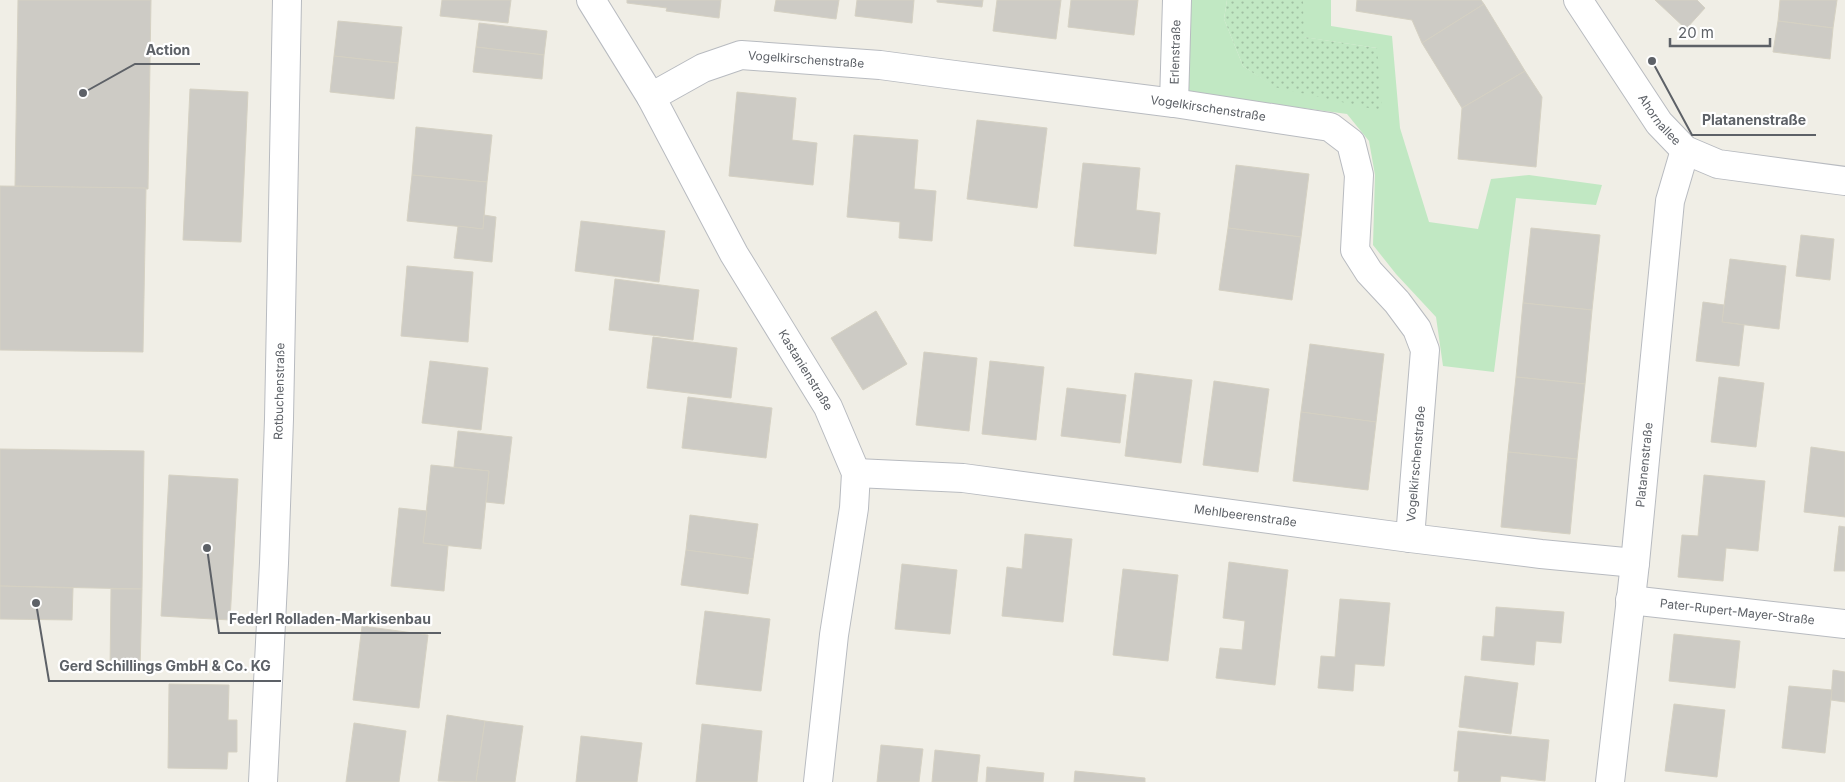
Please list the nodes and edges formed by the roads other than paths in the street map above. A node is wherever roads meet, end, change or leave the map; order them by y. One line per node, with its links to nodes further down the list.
1 (287, 0): 14 (street, Rotbuchenstraße)
2 (591, 0): 5 (street, Kastanienstraße)
3 (1177, 0): 6 (street, Erlenstraße)
4 (1578, 0): 7 (street, Ahornallee)
5 (651, 97): 6 (street, Vogelkirschenstraße); 9 (street, Kastanienstraße)
6 (1174, 103): 10 (street, Vogelkirschenstraße)
7 (1685, 150): 8 (street, Ahornallee); 11 (street, Platanenstraße)
8 (1845, 181)
9 (856, 473): 10 (street, Mehlbeerenstraße); 15 (street, Kastanienstraße)
10 (1410, 538): 11 (street, Mehlbeerenstraße)
11 (1635, 563): 12 (street, Platanenstraße)
12 (1630, 600): 13 (street, Pater-Rupert-Mayer-Straße); 16 (street, Platanenstraße)
13 (1845, 624)
14 (263, 782)
15 (818, 782)
16 (1610, 782)

